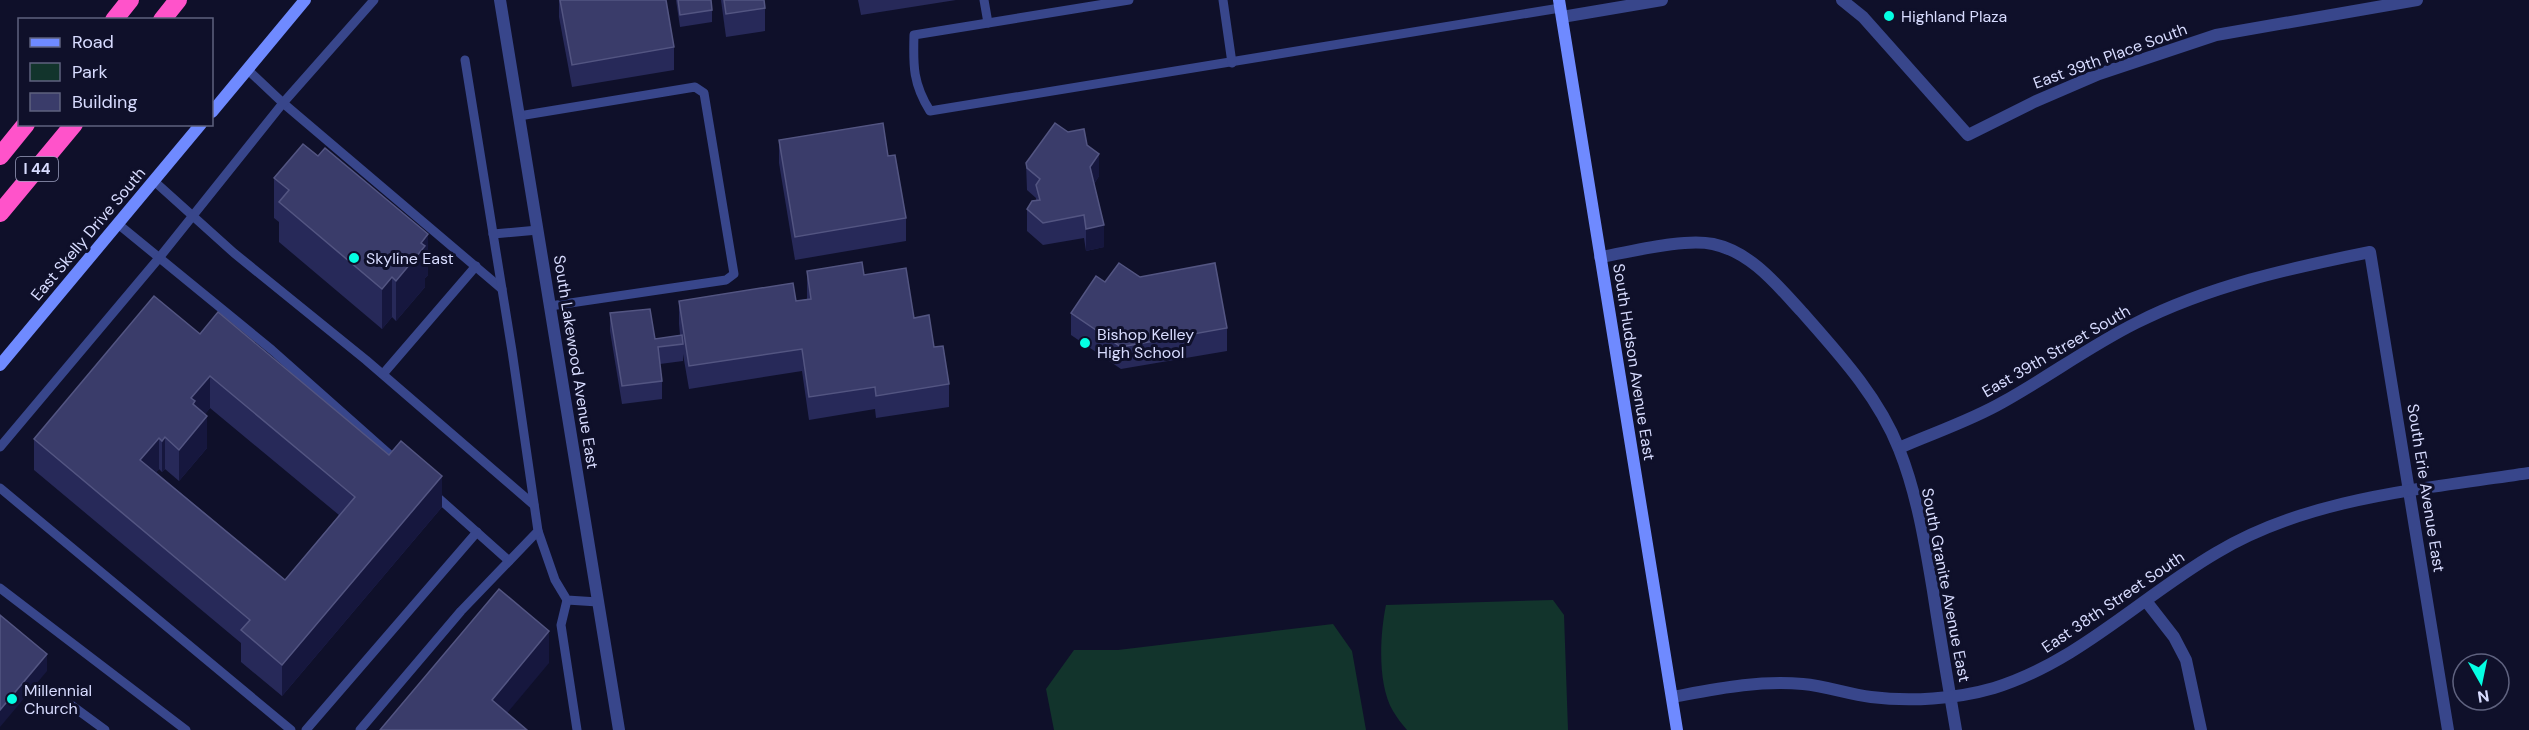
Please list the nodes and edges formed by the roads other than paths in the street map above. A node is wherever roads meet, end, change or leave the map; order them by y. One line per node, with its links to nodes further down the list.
1 (118, 0): 14 (highway)
2 (130, 0): 15 (highway)
3 (178, 0): 16 (highway)
4 (304, 0): 20 (street)
5 (374, 0): 21 (lane)
6 (500, 0): 23 (street, South Lakewood Avenue East)
7 (984, 0): 17 (lane)
8 (1129, 0): 17 (lane)
9 (1222, 0): 19 (lane)
10 (1662, 0): 13 (street)
11 (1842, 0): 12 (street, East 39th Place South)
12 (2417, 0)
13 (1560, 8): 19 (lane); 35 (street, South Hudson Avenue East)
14 (109, 18)
15 (116, 18)
16 (164, 18)
17 (988, 23): 19 (lane)
18 (465, 60): 33 (lane)
19 (1232, 63)
20 (247, 69): 21 (lane); 22 (street)
21 (283, 103): 30 (lane); 37 (lane)
22 (213, 111)
23 (519, 116): 32 (street, South Lakewood Avenue East); 39 (lane)
24 (24, 126): 27 (highway, I 44)
25 (72, 126): 29 (highway, I 44)
26 (199, 126): 28 (street, East Skelly Drive South)
27 (0, 156)
28 (154, 181): 30 (lane); 31 (street, East Skelly Drive South)
29 (0, 213)
30 (193, 216): 36 (lane); 41 (lane)
31 (118, 224): 36 (lane); 40 (street, East Skelly Drive South)
32 (538, 230): 33 (lane); 39 (street, South Lakewood Avenue East)
33 (493, 234): 38 (lane)
34 (2370, 252): 43 (street, East 39th Street South); 48 (street, South Erie Avenue East)
35 (1600, 257): 43 (street, South Granite Avenue East); 58 (street, South Hudson Avenue East)
36 (159, 258): 42 (lane); 44 (lane)
37 (476, 266): 38 (lane); 41 (lane)
38 (502, 289): 49 (lane)
39 (550, 306): 56 (street, South Lakewood Avenue East)
40 (0, 365)
41 (382, 374): 49 (lane)
42 (0, 447)
43 (1899, 448): 57 (street, South Granite Avenue East)
44 (406, 469)
45 (2529, 473): 48 (street, East 38th Street South)
46 (423, 485): 51 (lane)
47 (0, 488): 62 (lane)
48 (2410, 491): 55 (street, East 38th Street South); 70 (street, South Erie Avenue East)
49 (534, 505): 50 (lane)
50 (538, 531): 52 (lane); 54 (lane)
51 (477, 532): 52 (lane); 63 (lane)
52 (509, 561): 64 (lane)
53 (0, 588): 61 (lane)
54 (567, 600): 56 (lane); 65 (lane)
55 (2146, 600): 57 (street, East 38th Street South); 69 (street)
56 (598, 602): 66 (street, South Lakewood Avenue East)
57 (1950, 696): 58 (street, East 38th Street South); 68 (street, South Granite Avenue East)
58 (1672, 697): 67 (street, South Hudson Avenue East)
59 (72, 705): 60 (lane)
60 (105, 730)
61 (186, 730)
62 (291, 730)
63 (306, 730)
64 (360, 730)
65 (577, 730)
66 (619, 730)
67 (1677, 730)
68 (1956, 730)
69 (2201, 730)
70 (2448, 730)

